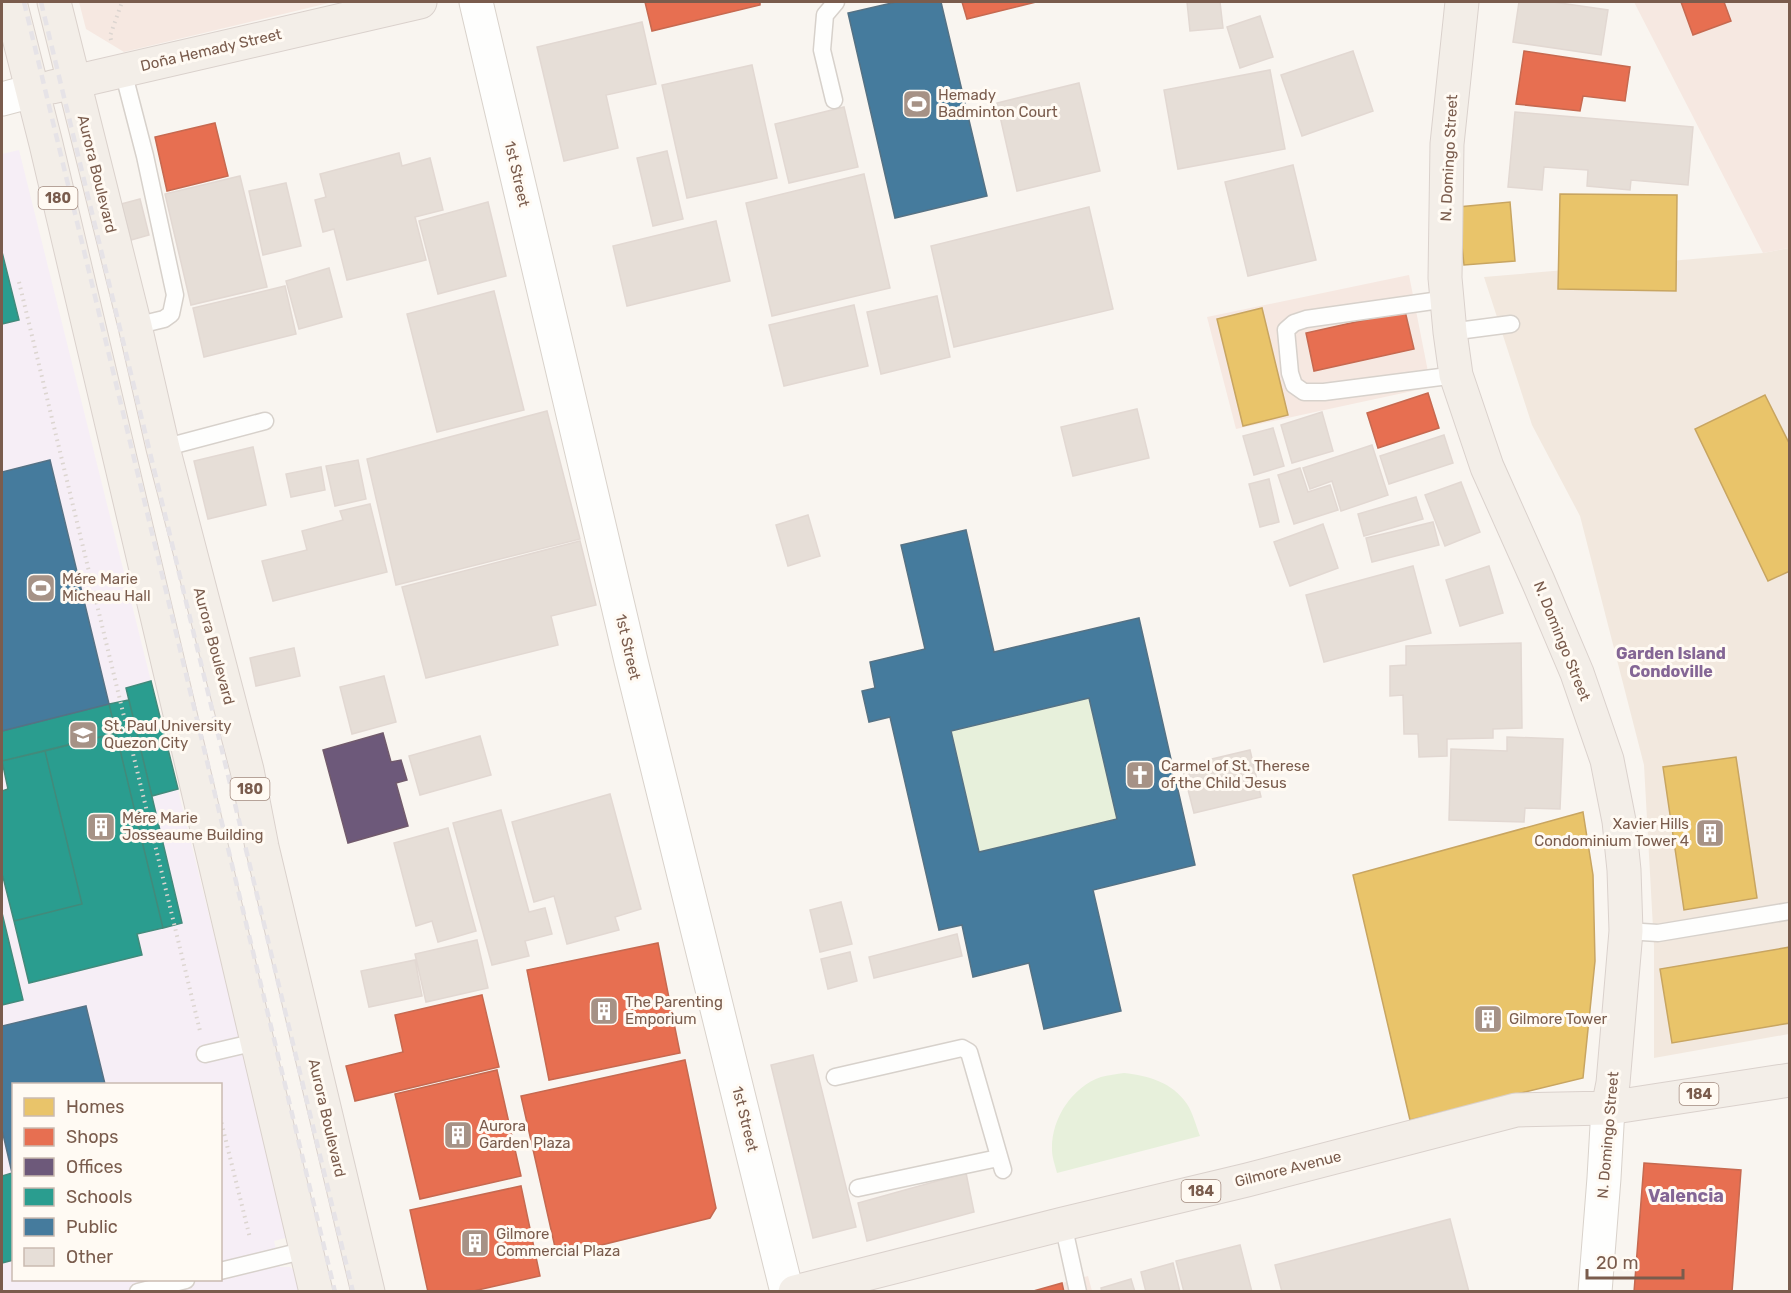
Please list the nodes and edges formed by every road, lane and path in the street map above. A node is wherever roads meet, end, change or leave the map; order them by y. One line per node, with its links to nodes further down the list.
1 (10, 2): 11 (main road, 180)
2 (54, 2): 10 (main road, Aurora Boulevard / 180)
3 (122, 2): 8 (path)
4 (420, 2): 9 (main road, Doña Hemady Street)
5 (476, 2): 38 (street, 1st Street)
6 (836, 2): 12 (lane)
7 (1462, 2): 14 (main road, N. Domingo Street)
8 (119, 7)
9 (123, 71): 10 (main road, Doña Hemady Street); 16 (lane)
10 (74, 83): 11 (main road, Doña Hemady Street); 16 (main road, Aurora Boulevard / 180)
11 (17, 95): 23 (main road, 180)
12 (834, 100)
13 (19, 282): 24 (path)
14 (1447, 299): 17 (main road, N. Domingo Street); 18 (lane)
15 (1511, 324): 17 (lane)
16 (135, 326): 20 (main road, Aurora Boulevard / 180)
17 (1450, 332): 18 (main road, N. Domingo Street)
18 (1456, 375): 22 (main road, N. Domingo Street)
19 (265, 421): 20 (lane)
20 (163, 448): 37 (main road, Aurora Boulevard / 180)
21 (1790, 912): 22 (lane)
22 (1626, 931): 27 (main road, N. Domingo Street)
23 (256, 1042): 24 (lane); 31 (main road, 180)
24 (206, 1054)
25 (835, 1077): 29 (lane)
26 (1790, 1080): 27 (main road, 184)
27 (1608, 1108): 30 (main road, Gilmore Avenue / 184); 41 (street, N. Domingo Street)
28 (222, 1125): 32 (path)
29 (858, 1188)
30 (1063, 1224): 39 (main road, Gilmore Avenue / 184); 40 (lane)
31 (306, 1250): 32 (lane); 36 (main road, 180)
32 (255, 1263): 33 (lane)
33 (222, 1271)
34 (182, 1281): 35 (lane)
35 (138, 1292)
36 (316, 1292)
37 (368, 1292)
38 (787, 1292)
39 (795, 1292)
40 (1078, 1292)
41 (1595, 1292)

